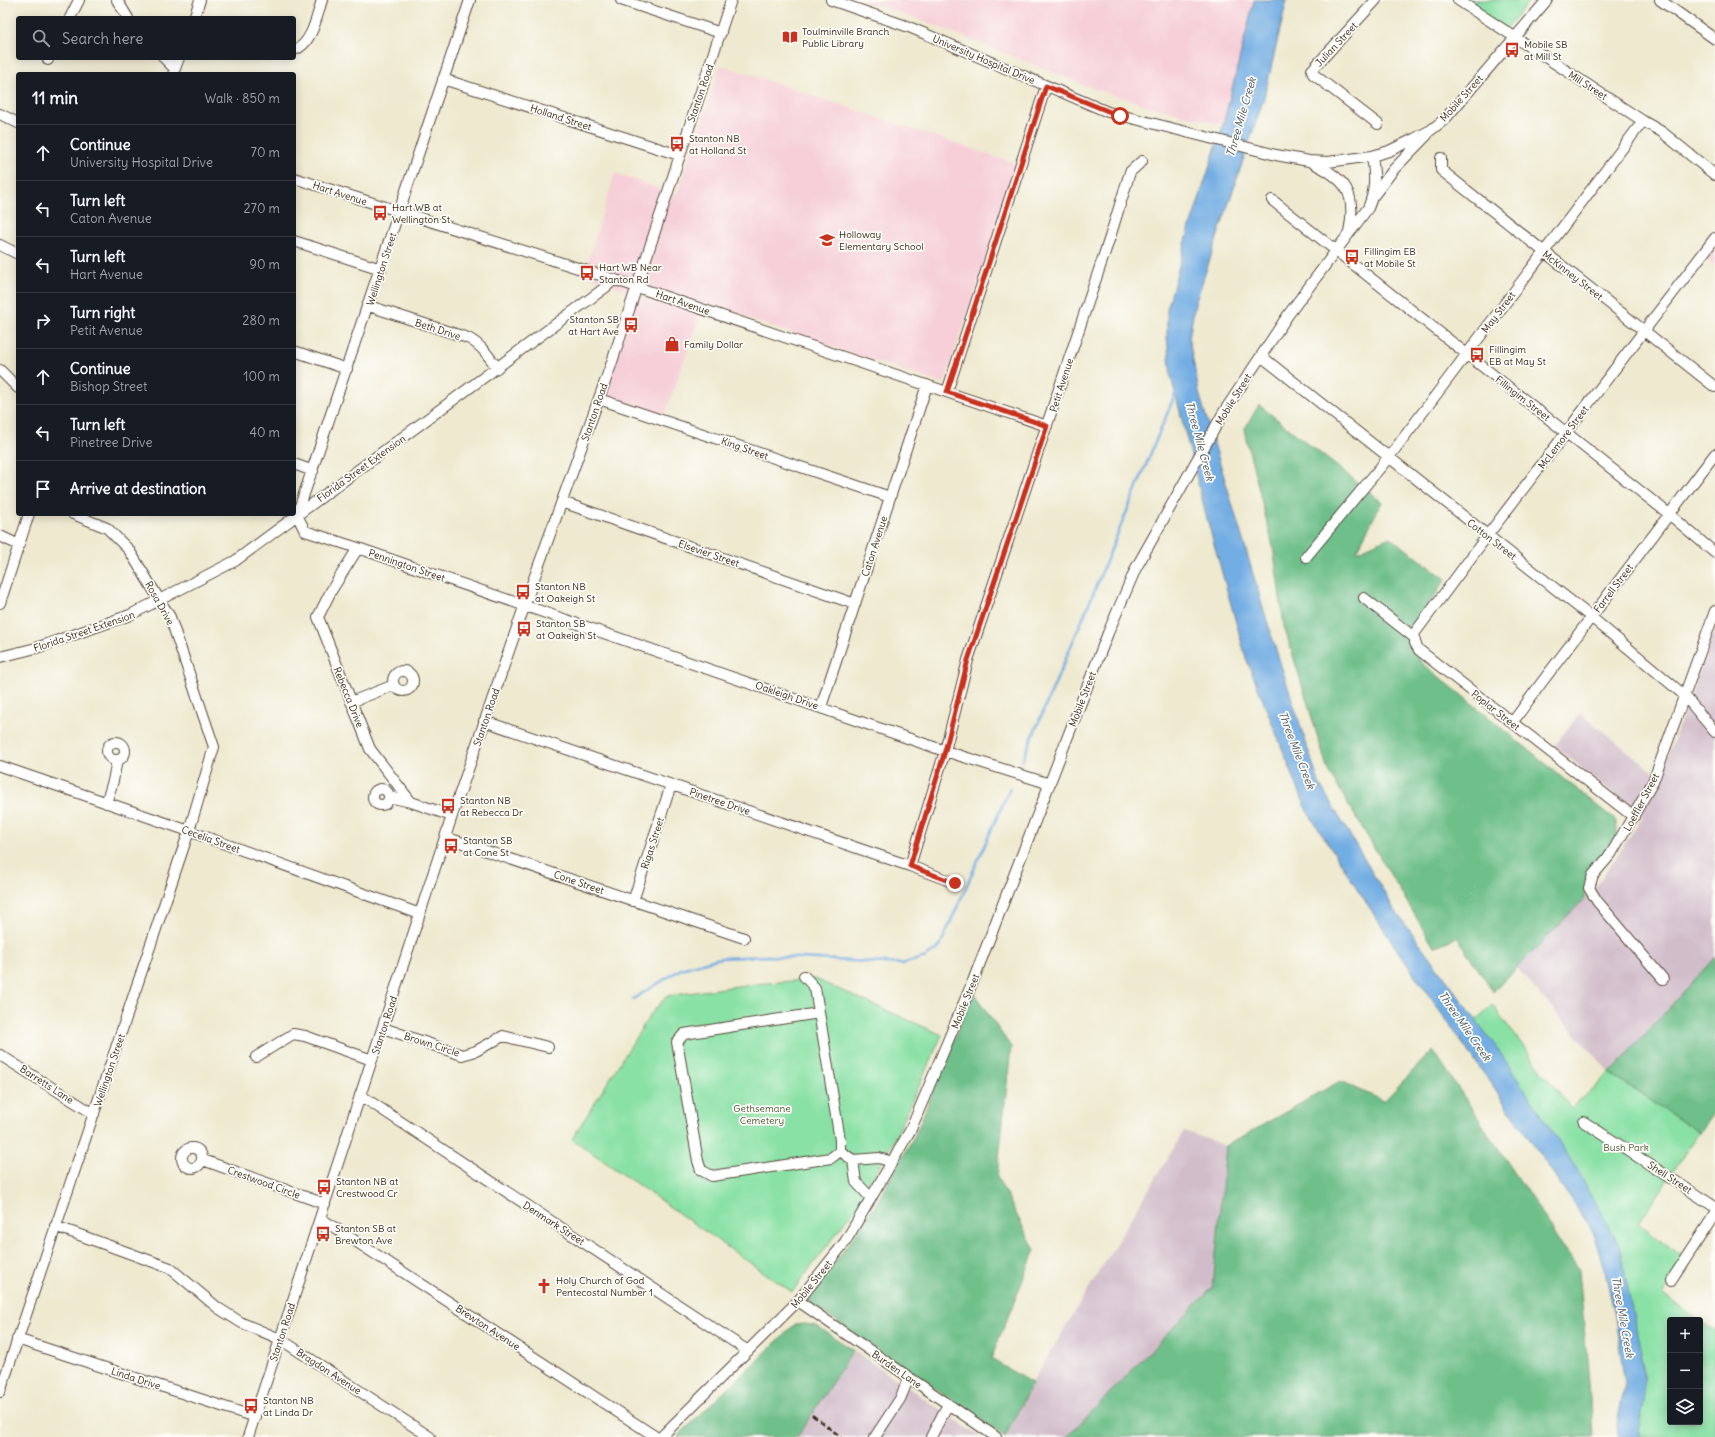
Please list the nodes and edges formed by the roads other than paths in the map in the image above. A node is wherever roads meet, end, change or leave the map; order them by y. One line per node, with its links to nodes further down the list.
1 (79, 0): 13 (street)
2 (116, 0): 14 (street)
3 (200, 0): 15 (street)
4 (322, 0): 19 (street)
5 (470, 0): 23 (street, Wellington Street)
6 (621, 0): 16 (street)
7 (732, 0): 16 (street, Stanton Road)
8 (831, 0): 24 (street, University Hospital Drive)
9 (1376, 0): 28 (street, Julian Street)
10 (1458, 0): 17 (street, Mill Street)
11 (1547, 0): 17 (street, Mobile Street)
12 (1660, 0): 18 (street)
13 (71, 16)
14 (127, 16)
15 (198, 16)
16 (721, 33): 30 (street, Stanton Road)
17 (1515, 37): 26 (street, Mill Street); 29 (street, Mobile Street)
18 (1715, 39)
19 (296, 50)
20 (166, 60): 22 (street)
21 (178, 60): 22 (street)
22 (174, 71)
23 (444, 79): 30 (street, Holland Street); 39 (street, Wellington Street)
24 (1046, 86): 34 (street, University Hospital Drive); 61 (street)
25 (0, 114): 27 (street)
26 (1643, 121): 35 (street, Mill Street); 45 (street, May Street)
27 (16, 123)
28 (1378, 124)
29 (1431, 130): 31 (street, Mobile Street); 37 (street)
30 (679, 155): 49 (street, Stanton Road)
31 (1372, 156): 34 (street, University Hospital Drive); 37 (street, Mobile Street)
32 (1441, 158): 45 (street, McKinney Street)
33 (1142, 161): 63 (street, Petit Avenue)
34 (1309, 161): 40 (street)
35 (1715, 175)
36 (296, 179): 39 (street, Hart Avenue)
37 (1372, 199): 40 (street, Mobile Street)
38 (1272, 200): 44 (street, Fillingim Street)
39 (399, 212): 47 (street, Wellington Street); 48 (street, Hart Avenue)
40 (1348, 236): 44 (street, Mobile Street)
41 (1715, 238): 51 (street, McLemore Street)
42 (296, 242): 47 (street)
43 (0, 245): 46 (street)
44 (1336, 251): 53 (street, Fillingim Street); 54 (street, Mobile Street)
45 (1544, 252): 51 (street, McKinney Street); 53 (street, May Street)
46 (16, 253)
47 (381, 269): 50 (street, Wellington Street)
48 (614, 279): 49 (street, Hart Avenue); 55 (street, Florida Street Extension)
49 (636, 286): 58 (street, Hart Avenue); 62 (street, Stanton Road)
50 (369, 306): 55 (street, Beth Drive); 56 (street, Wellington Street)
51 (1644, 331): 60 (street, McKinney Street); 64 (street, McLemore Street)
52 (296, 352): 56 (street)
53 (1466, 354): 64 (street, Fillingim Street); 66 (street, May Street)
54 (1260, 356): 66 (street, Cotton Street); 102 (street, Mobile Street)
55 (497, 368): 72 (street, Florida Street Extension)
56 (348, 369): 68 (street, Wellington Street)
57 (0, 370): 59 (street)
58 (927, 385): 61 (street, Hart Avenue); 69 (street, Caton Avenue)
59 (16, 386)
60 (1715, 387)
61 (947, 392): 63 (street, Hart Avenue)
62 (599, 398): 69 (street, King Street); 70 (street, Stanton Road)
63 (1047, 426): 98 (street, Petit Avenue)
64 (1566, 433): 71 (street, Fillingim Street); 76 (street, McLemore Street)
65 (1715, 454): 71 (street, Farrell Street)
66 (1388, 457): 76 (street, Cotton Street); 80 (street, May Street)
67 (296, 465): 68 (street)
68 (313, 471): 72 (street, Wellington Street)
69 (890, 497): 84 (street, Caton Avenue)
70 (562, 502): 84 (street, Elsevier Street); 85 (street, Stanton Road)
71 (1669, 514): 79 (street, Fillingim Street); 87 (street, Farrell Street)
72 (298, 515): 78 (street, Pennington Street); 82 (street, Florida Street Extension)
73 (28, 516): 77 (street)
74 (78, 516): 82 (street, Rosa Drive)
75 (0, 536): 77 (street)
76 (1487, 536): 87 (street, Cotton Street); 88 (street, McLemore Street)
77 (19, 545): 83 (street)
78 (358, 548): 85 (street, Pennington Street); 92 (street, Rebecca Drive)
79 (1715, 553)
80 (1306, 557)
81 (1364, 598): 88 (street, Poplar Street)
82 (159, 600): 89 (street, Florida Street Extension); 97 (street, Rosa Drive)
83 (0, 603)
84 (855, 604): 93 (street, Caton Avenue)
85 (525, 606): 93 (street, Oakleigh Drive); 94 (street, Stanton Road)
86 (1715, 610): 91 (street, Loeffler Street)
87 (1591, 618): 91 (street, Cotton Street); 95 (street, Farrell Street)
88 (1415, 638): 95 (street, Poplar Street)
89 (0, 657)
90 (394, 685): 92 (street)
91 (1684, 695): 96 (street, Cotton Street); 107 (street, Loeffler Street)
92 (351, 702): 105 (street, Rebecca Drive)
93 (822, 707): 98 (street, Oakleigh Drive)
94 (484, 721): 101 (street, Pinetree Drive); 106 (street, Stanton Road)
95 (1512, 723): 107 (street, Poplar Street)
96 (1715, 732)
97 (214, 746): 108 (street, Wellington Street)
98 (945, 751): 102 (street, Oakleigh Drive); 110 (street, Petit Avenue)
99 (117, 760): 104 (street)
100 (0, 766): 104 (street, Cecelia Street)
101 (671, 784): 110 (street, Pinetree Drive); 112 (street, Rigas Street)
102 (1050, 784): 129 (street, Mobile Street)
103 (388, 797): 105 (street)
104 (106, 802): 108 (street, Cecelia Street)
105 (411, 802): 106 (street)
106 (452, 816): 109 (street, Stanton Road)
107 (1634, 817): 116 (street, Loeffler Street)
108 (189, 831): 113 (street, Cecelia Street); 124 (street, Wellington Street)
109 (445, 837): 112 (street, Cone Street); 113 (street, Stanton Road)
110 (910, 866): 111 (street, Pinetree Drive)
111 (955, 883)
112 (633, 901): 114 (street, Cone Street)
113 (420, 914): 118 (street, Stanton Road)
114 (744, 938)
115 (804, 976): 117 (street)
116 (1663, 979)
117 (819, 1014): 126 (street); 126 (street)
118 (383, 1028): 119 (street, Brown Circle); 122 (street, Stanton Road)
119 (548, 1047)
120 (0, 1055): 124 (street, Barretts Lane)
121 (256, 1057): 122 (street)
122 (372, 1060): 123 (street, Stanton Road)
123 (360, 1095): 131 (street, Stanton Road); 140 (street, Denmark Street)
124 (94, 1114): 135 (street, Wellington Street)
125 (1584, 1122): 132 (street, Shell Street)
126 (840, 1151): 128 (street)
127 (202, 1160): 131 (street, Crestwood Circle)
128 (853, 1160): 129 (street); 130 (street)
129 (892, 1162): 130 (street, Mobile Street)
130 (871, 1198): 137 (street, Mobile Street)
131 (325, 1204): 134 (street, Stanton Road)
132 (1715, 1207)
133 (1715, 1214): 136 (street)
134 (320, 1218): 139 (street, Stanton Road); 147 (street, Brewton Avenue)
135 (55, 1226): 138 (street, Wellington Street); 139 (street, Bragdon Avenue)
136 (1671, 1281)
137 (798, 1301): 140 (street, Mobile Street); 141 (street, Burden Lane)
138 (17, 1338): 142 (street, Wellington Street); 144 (street, Linda Drive)
139 (280, 1339): 144 (street, Stanton Road); 146 (street, Bragdon Avenue)
140 (748, 1351): 148 (street, Mobile Street)
141 (909, 1377): 143 (street, Burden Lane); 149 (street)
142 (0, 1392)
143 (948, 1404): 150 (street); 151 (street, Burden Lane)
144 (255, 1417): 145 (street, Stanton Road)
145 (248, 1437)
146 (430, 1437)
147 (656, 1437)
148 (661, 1437)
149 (875, 1437)
150 (931, 1437)
151 (996, 1437)

